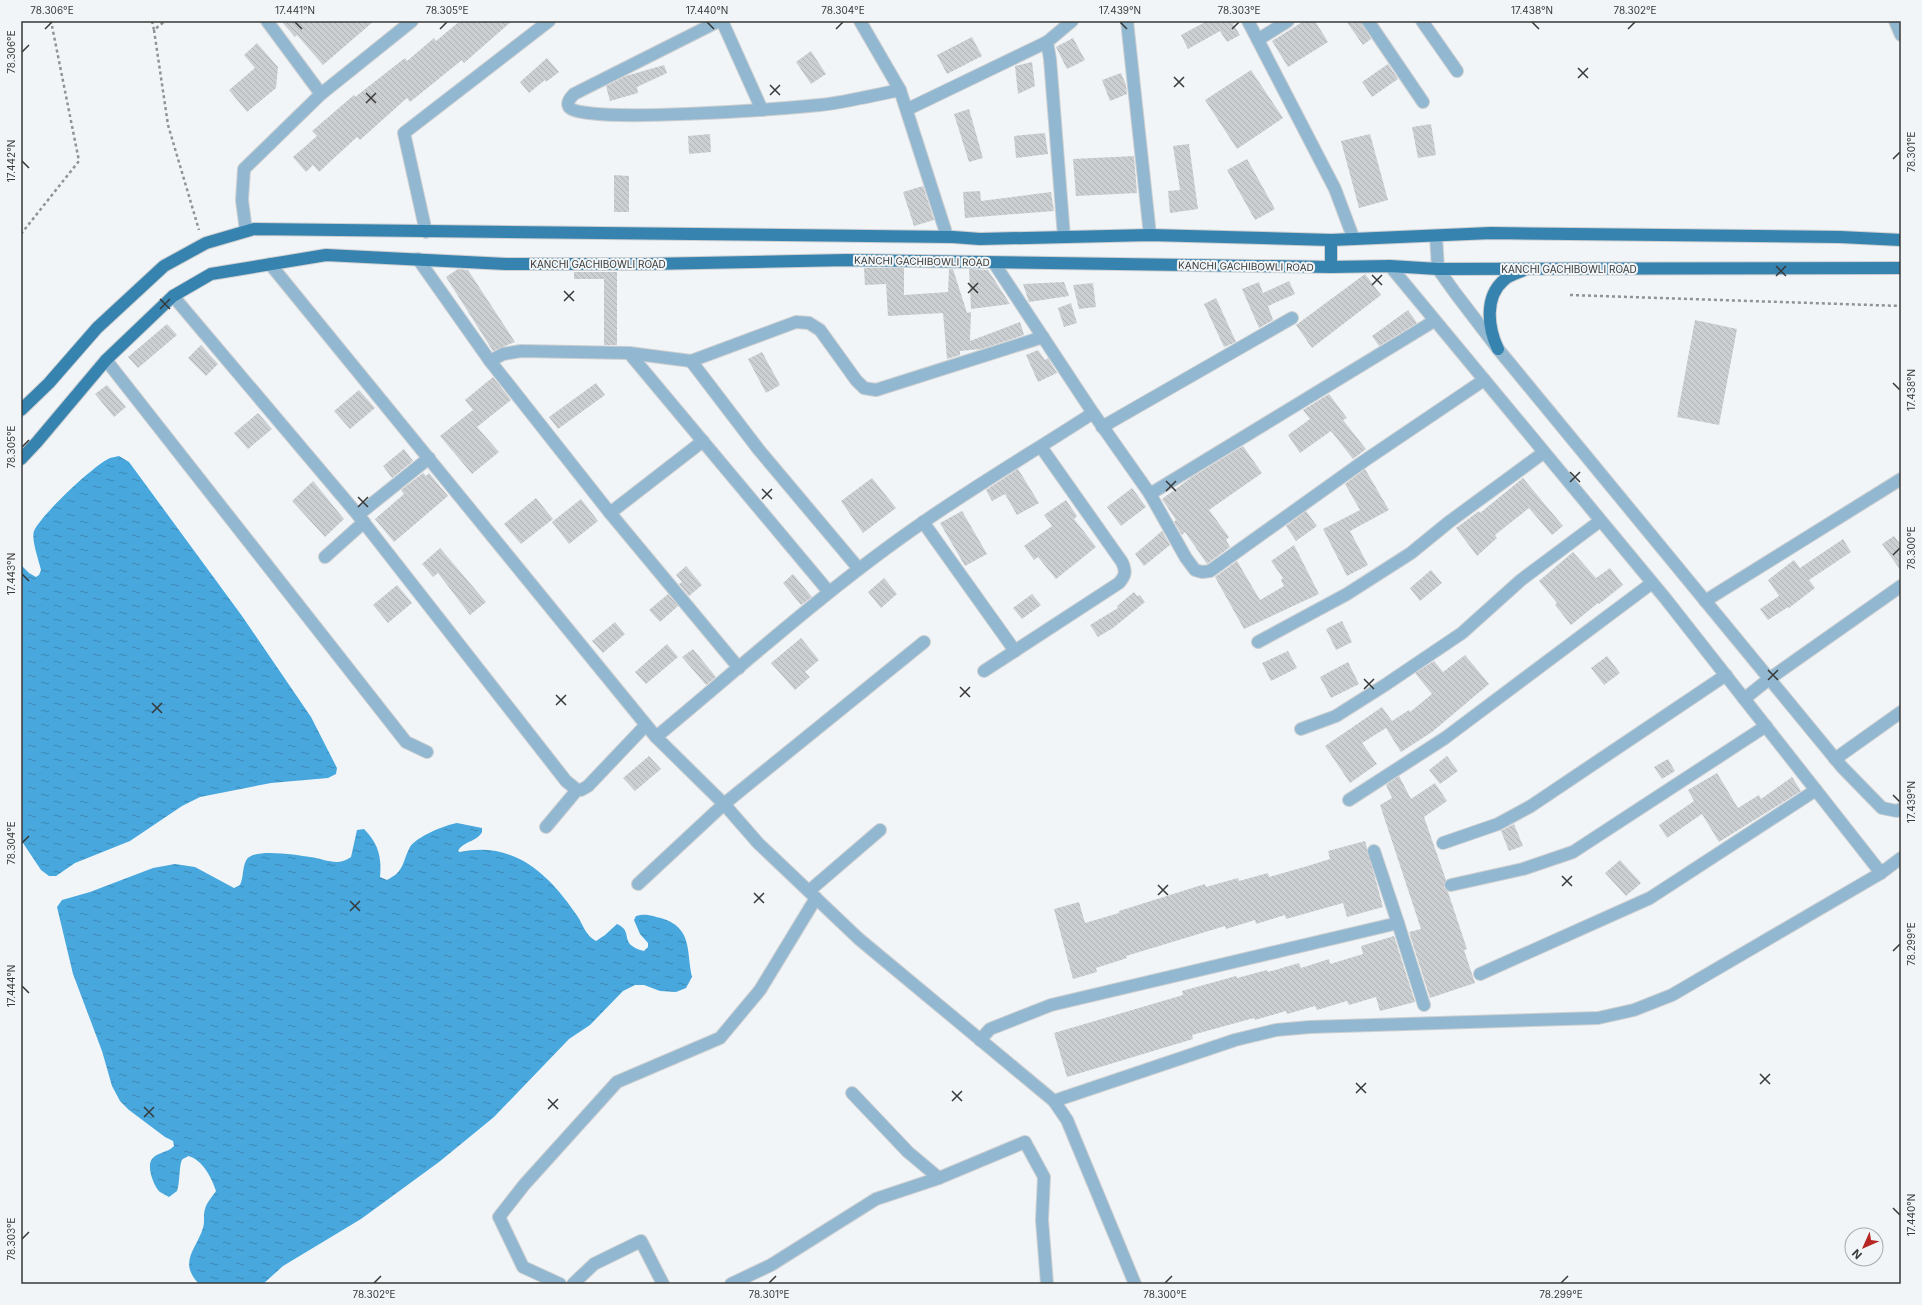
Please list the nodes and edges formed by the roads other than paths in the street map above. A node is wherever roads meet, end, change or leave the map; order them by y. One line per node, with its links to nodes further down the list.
1 (267, 21): 18 (street)
2 (412, 21): 18 (street)
3 (549, 21): 23 (street)
4 (720, 21): 21 (street); 21 (street)
5 (1072, 21): 15 (street)
6 (1127, 21): 24 (street)
7 (1248, 21): 14 (street)
8 (1288, 21): 14 (street)
9 (1368, 21): 19 (street)
10 (1422, 21): 16 (street)
11 (1895, 21): 13 (street)
12 (865, 23): 17 (street)
13 (1901, 35)
14 (1259, 39): 28 (street)
15 (1047, 42): 20 (street); 27 (street)
16 (1457, 71)
17 (900, 90): 20 (street); 21 (street)
18 (321, 94): 22 (street)
19 (1423, 102)
20 (908, 109): 25 (street)
21 (762, 110)
22 (246, 231): 23 (main road); 49 (main road)
23 (426, 232): 25 (main road)
24 (1150, 235): 27 (main road); 29 (main road)
25 (947, 236): 27 (main road)
26 (1436, 236): 28 (main road); 30 (main road); 37 (street)
27 (1064, 237)
28 (1353, 238): 29 (main road)
29 (1331, 240): 35 (main road)
30 (1901, 240)
31 (418, 259): 32 (main road, KANCHI GACHIBOWLI ROAD); 33 (main road, KANCHI GACHIBOWLI ROAD); 46 (street)
32 (994, 263): 35 (main road, KANCHI GACHIBOWLI ROAD); 42 (street)
33 (270, 264): 39 (main road, KANCHI GACHIBOWLI ROAD); 56 (street)
34 (1390, 266): 35 (main road, KANCHI GACHIBOWLI ROAD); 37 (main road, KANCHI GACHIBOWLI ROAD); 41 (street)
35 (1331, 267)
36 (1901, 268): 38 (main road, KANCHI GACHIBOWLI ROAD)
37 (1438, 269): 38 (main road, KANCHI GACHIBOWLI ROAD); 43 (street)
38 (1527, 269): 43 (main road)
39 (173, 296): 45 (main road, KANCHI GACHIBOWLI ROAD); 60 (street)
40 (1292, 318): 51 (street)
41 (1434, 321): 48 (street); 58 (street)
42 (1043, 337): 47 (street); 50 (street)
43 (1498, 349): 68 (street)
44 (629, 353): 46 (street); 47 (street); 52 (street)
45 (106, 360): 55 (main road, KANCHI GACHIBOWLI ROAD); 82 (street)
46 (490, 361): 59 (street)
47 (691, 362): 64 (street)
48 (1484, 380): 54 (street); 58 (street)
49 (21, 410)
50 (1093, 413): 51 (street); 53 (street)
51 (1102, 426): 58 (street)
52 (703, 441): 59 (street); 67 (street)
53 (1041, 447): 62 (street); 71 (street)
54 (1543, 453): 61 (street); 70 (street)
55 (21, 458)
56 (429, 458): 60 (street); 78 (street)
57 (1901, 479): 68 (street)
58 (1150, 494)
59 (610, 513): 72 (street)
60 (361, 519): 63 (street); 84 (street)
61 (1600, 520): 65 (street); 80 (street)
62 (923, 522): 64 (street); 71 (street)
63 (325, 557)
64 (859, 569): 67 (street)
65 (1652, 583): 74 (street); 86 (street)
66 (1901, 586): 75 (street)
67 (829, 592): 72 (street)
68 (1705, 601): 75 (street)
69 (924, 642): 87 (street)
70 (1258, 642)
71 (1014, 651): 73 (street)
72 (739, 668): 81 (street)
73 (984, 671)
74 (1726, 675): 76 (street); 91 (street)
75 (1769, 679): 76 (street); 83 (street)
76 (1744, 698): 79 (street)
77 (1901, 712): 83 (street)
78 (646, 725): 81 (street); 84 (street)
79 (1766, 726): 85 (street); 96 (street)
80 (1301, 729)
81 (656, 737): 87 (street)
82 (426, 752)
83 (1835, 759): 88 (street)
84 (577, 790): 89 (street)
85 (1816, 790): 94 (street); 99 (street)
86 (1349, 800)
87 (724, 804): 95 (street); 97 (street)
88 (1901, 809)
89 (546, 827)
90 (880, 830): 97 (street)
91 (1443, 843)
92 (1374, 851): 98 (street)
93 (1901, 858): 94 (street)
94 (1882, 873): 103 (street)
95 (638, 884)
96 (1451, 885)
97 (813, 895): 101 (street); 105 (street)
98 (1398, 923): 100 (street); 101 (street)
99 (1480, 974)
100 (1424, 1005)
101 (980, 1040): 103 (street)
102 (852, 1093): 104 (street)
103 (1054, 1100): 110 (street)
104 (939, 1178): 108 (street); 109 (street)
105 (560, 1284)
106 (573, 1284): 107 (street)
107 (663, 1284)
108 (731, 1284)
109 (1047, 1284)
110 (1135, 1284)

